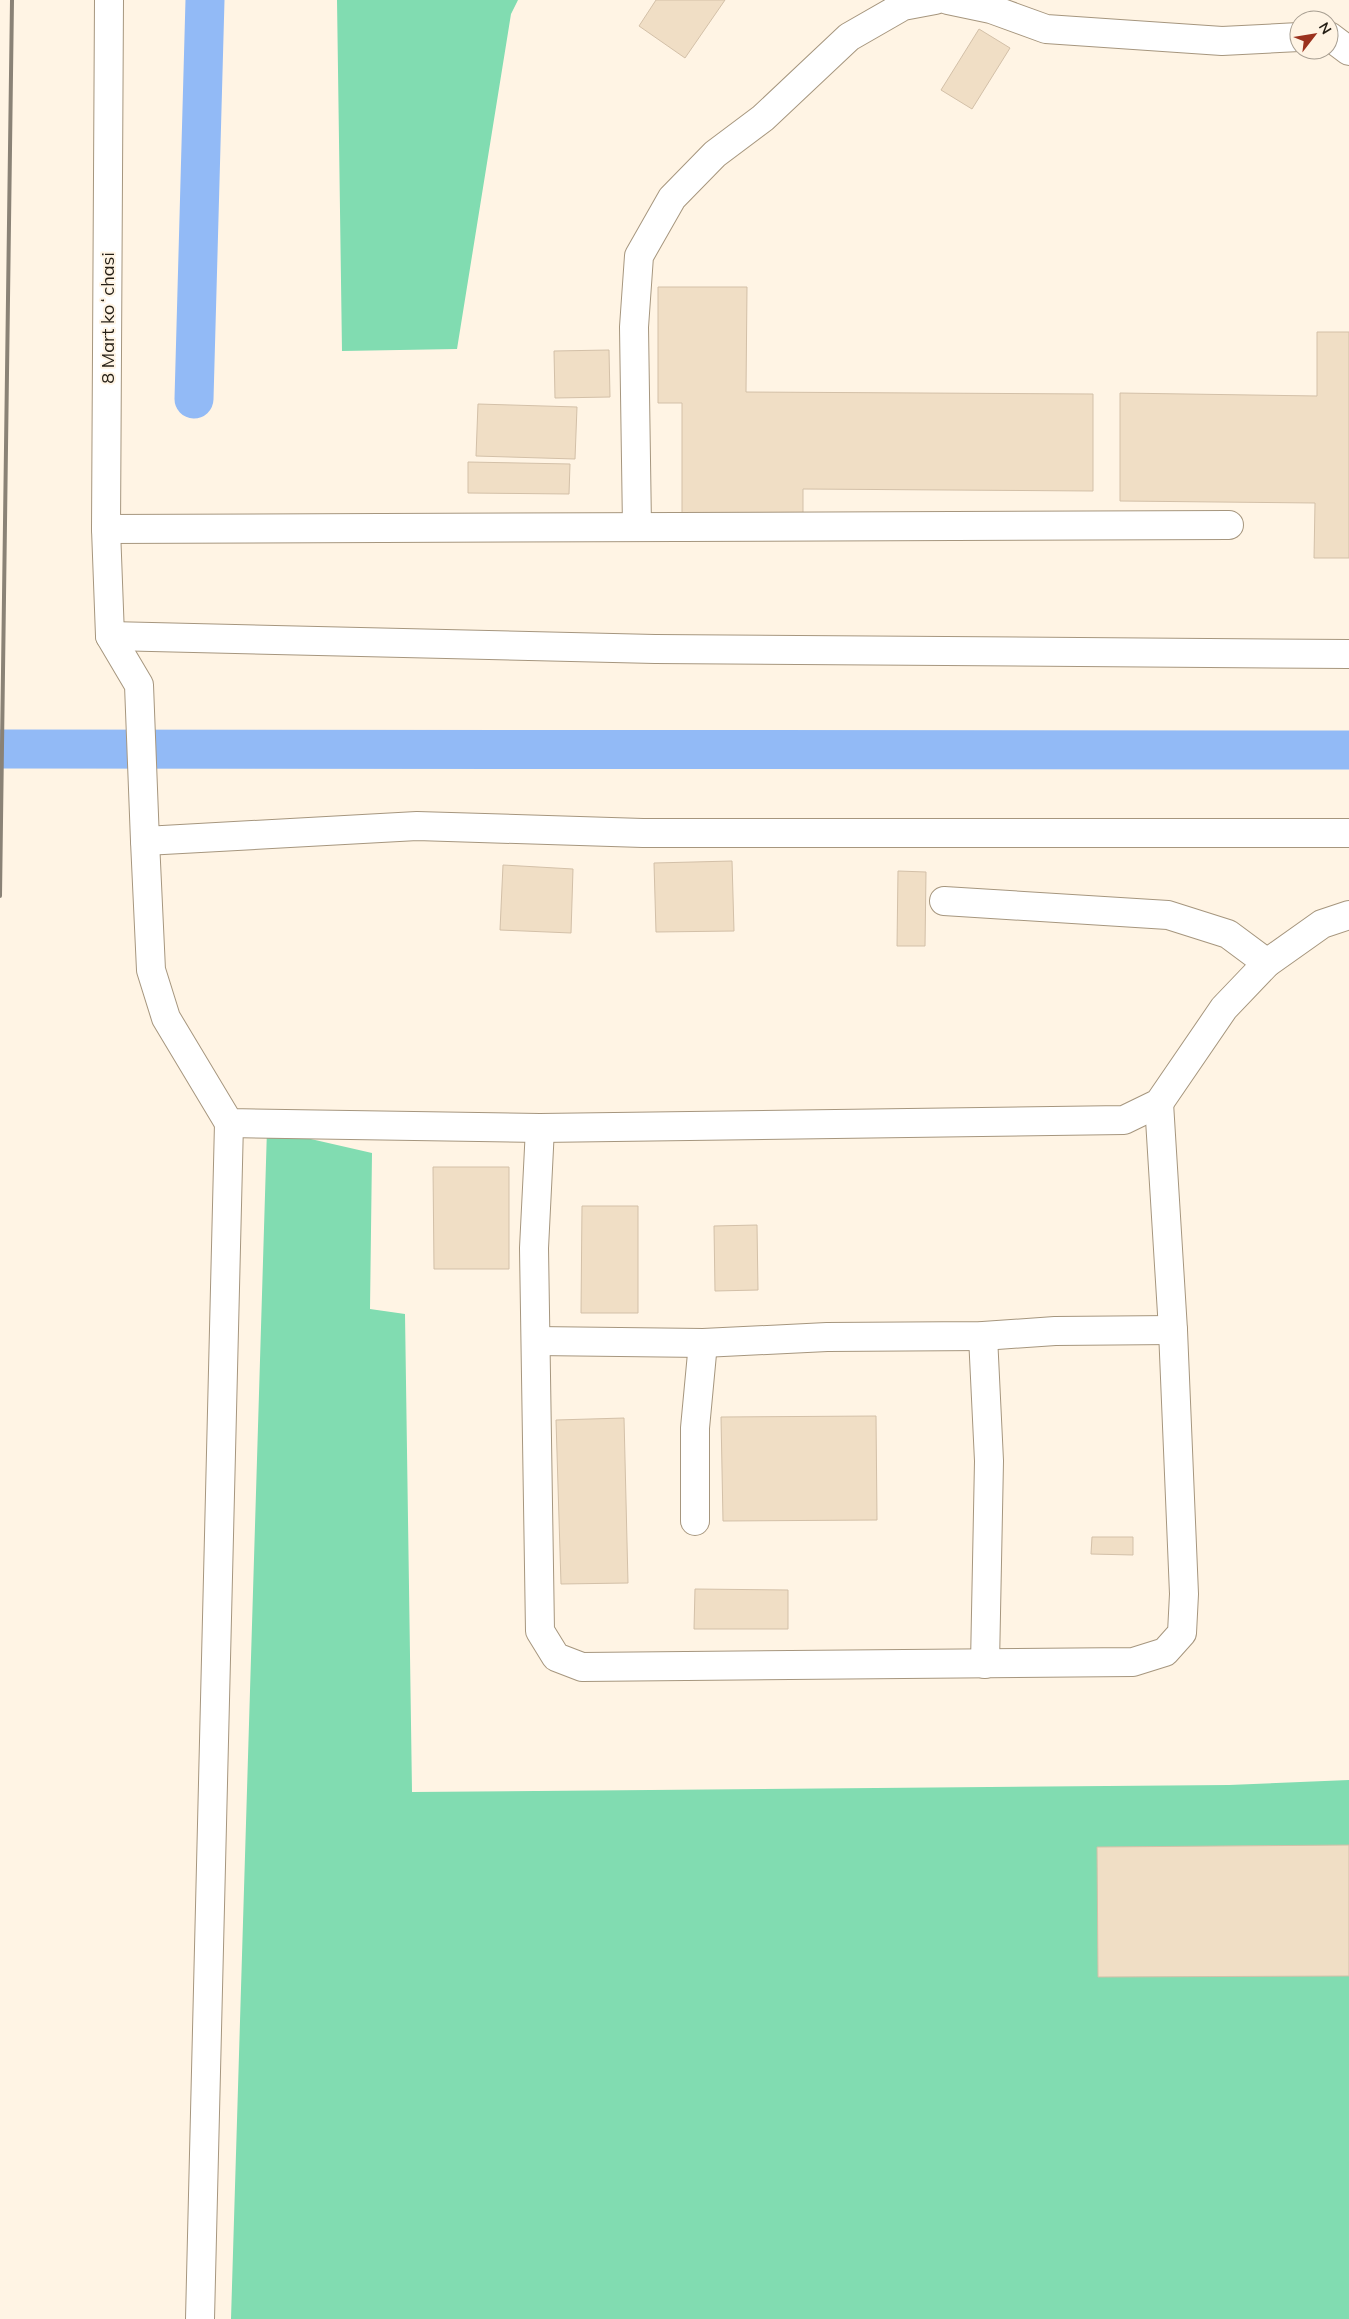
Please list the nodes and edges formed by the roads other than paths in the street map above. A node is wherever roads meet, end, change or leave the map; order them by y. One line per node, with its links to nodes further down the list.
1 (109, 0): 7 (street, 8 Mart koʻchasi)
2 (934, 0): 6 (street)
3 (948, 0): 4 (street)
4 (1289, 38)
5 (1229, 525): 6 (street)
6 (637, 527): 7 (street)
7 (106, 528): 8 (street, 8 Mart koʻchasi)
8 (110, 636): 9 (street); 11 (street)
9 (1349, 654)
10 (1349, 833): 11 (street)
11 (145, 841): 16 (street)
12 (944, 901): 14 (street)
13 (1349, 915): 14 (street)
14 (1267, 963): 15 (street)
15 (1159, 1103): 17 (street); 18 (street)
16 (229, 1123): 17 (street); 24 (street)
17 (540, 1128): 20 (street)
18 (1173, 1330): 19 (street); 23 (street)
19 (983, 1336): 21 (street); 23 (street)
20 (536, 1341): 21 (street); 23 (street)
21 (703, 1344): 22 (street)
22 (695, 1521)
23 (985, 1664)
24 (200, 2319)

